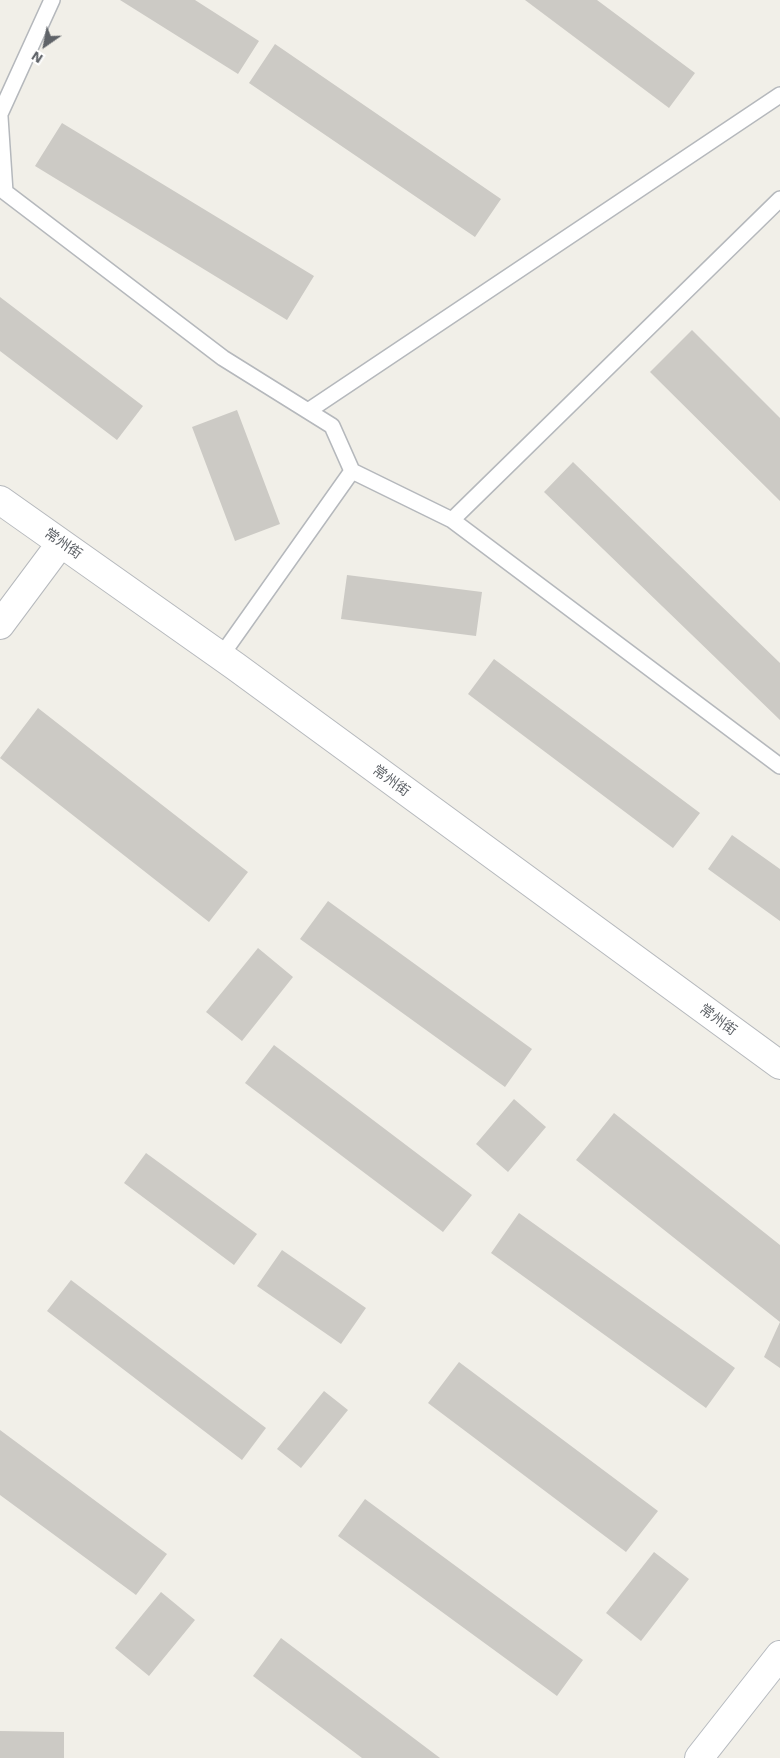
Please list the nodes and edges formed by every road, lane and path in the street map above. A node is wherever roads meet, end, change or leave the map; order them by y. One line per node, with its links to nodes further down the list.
1 (52, 0): 3 (lane)
2 (780, 95): 5 (lane)
3 (0, 116): 5 (lane)
4 (780, 199): 8 (lane)
5 (308, 411): 6 (lane)
6 (352, 471): 8 (lane); 11 (lane)
7 (0, 500): 9 (street, 常州街)
8 (452, 520): 12 (lane)
9 (61, 543): 10 (street); 11 (street, 常州街)
10 (0, 625)
11 (221, 656): 13 (street, 常州街)
12 (780, 766)
13 (780, 1065)
14 (780, 1654): 15 (street)
15 (699, 1758)

